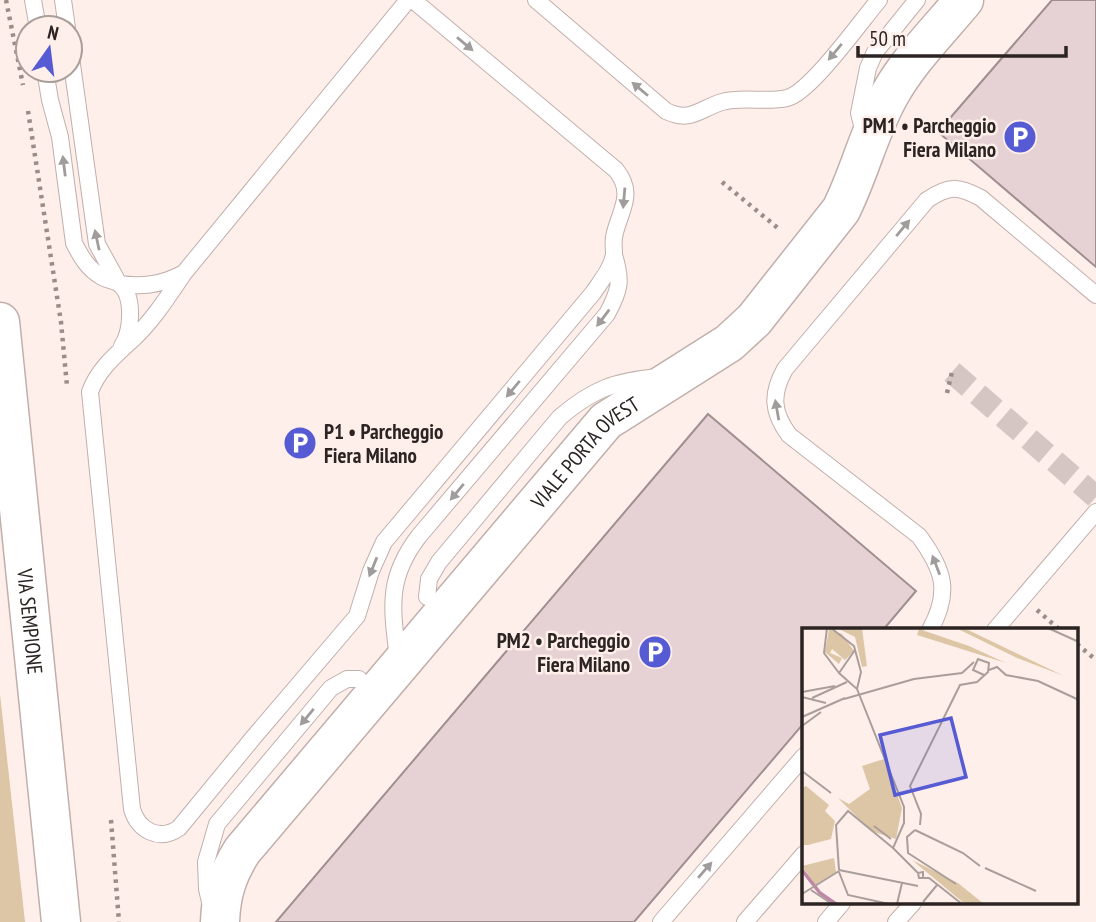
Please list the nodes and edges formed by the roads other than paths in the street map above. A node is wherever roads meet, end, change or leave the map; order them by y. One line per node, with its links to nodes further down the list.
1 (410, 0): 9 (lane, one-way to 9); 10 (lane)
2 (536, 0): 3 (lane, one-way to 2)
3 (879, 0)
4 (917, 0): 8 (lane)
5 (964, 0): 8 (street, VIALE PORTA OVEST)
6 (47, 84): 11 (lane, one-way to 6)
7 (75, 84): 11 (lane, one-way to 7)
8 (867, 142): 15 (street, VIALE PORTA OVEST)
9 (614, 255): 14 (lane, one-way to 14); 20 (lane, one-way to 20)
10 (184, 273): 11 (lane); 14 (lane)
11 (119, 284): 14 (lane)
12 (1096, 295): 18 (lane, one-way to 12)
13 (0, 329): 26 (street, VIA SEMPIONE)
14 (121, 348)
15 (674, 376): 17 (lane); 20 (street, VIALE PORTA OVEST)
16 (1096, 512): 19 (lane)
17 (427, 597)
18 (931, 628)
19 (997, 628)
20 (399, 666): 27 (street, VIALE PORTA OVEST)
21 (359, 678): 27 (lane, one-way to 27)
22 (802, 758): 28 (lane, one-way to 22)
23 (802, 856): 29 (lane)
24 (841, 904): 30 (lane)
25 (912, 904): 31 (lane)
26 (61, 922)
27 (218, 922)
28 (661, 922)
29 (745, 922)
30 (826, 922)
31 (896, 922)

